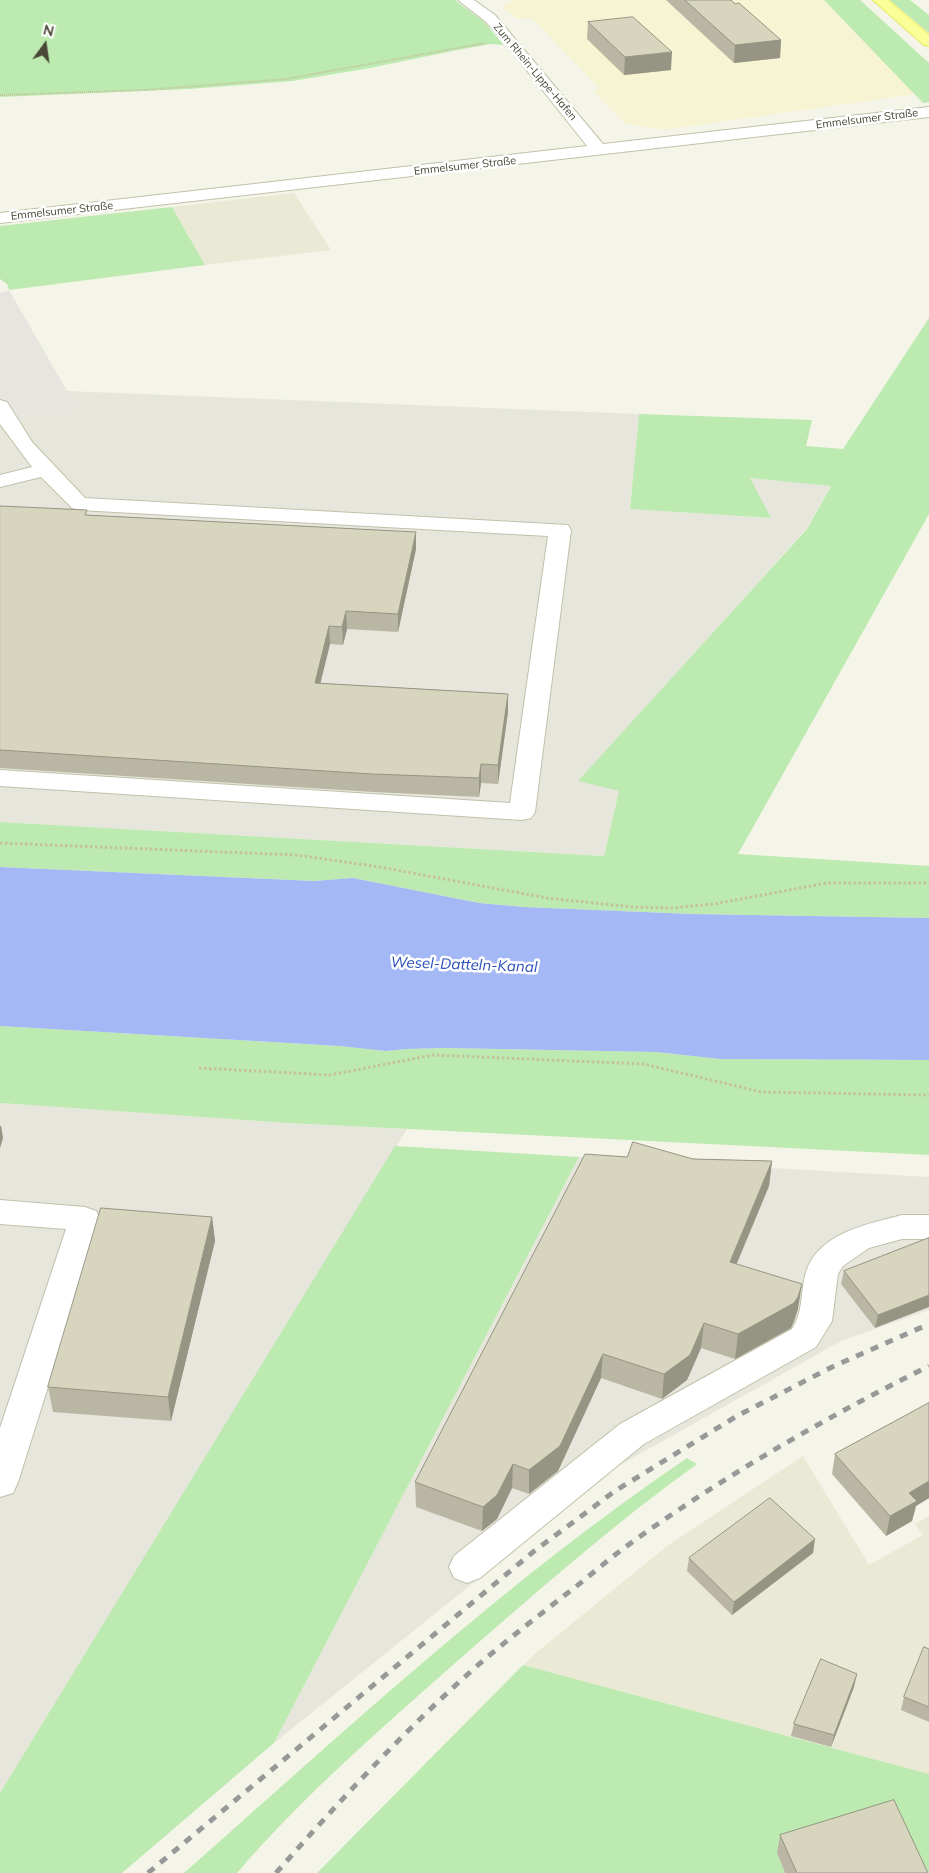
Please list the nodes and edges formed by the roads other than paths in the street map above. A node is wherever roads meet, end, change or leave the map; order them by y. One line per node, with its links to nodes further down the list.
1 (465, 0): 5 (street, Zum Rhein-Lippe-Hafen)
2 (880, 0): 3 (main road)
3 (929, 42)
4 (929, 112): 5 (street, Emmelsumer Straße)
5 (599, 150): 6 (street, Emmelsumer Straße)
6 (0, 218)
7 (0, 406): 8 (street)
8 (44, 470): 9 (street); 10 (street)
9 (0, 481)
10 (0, 778)
11 (0, 1212): 13 (street)
12 (929, 1227): 14 (street)
13 (0, 1482)
14 (467, 1567)

